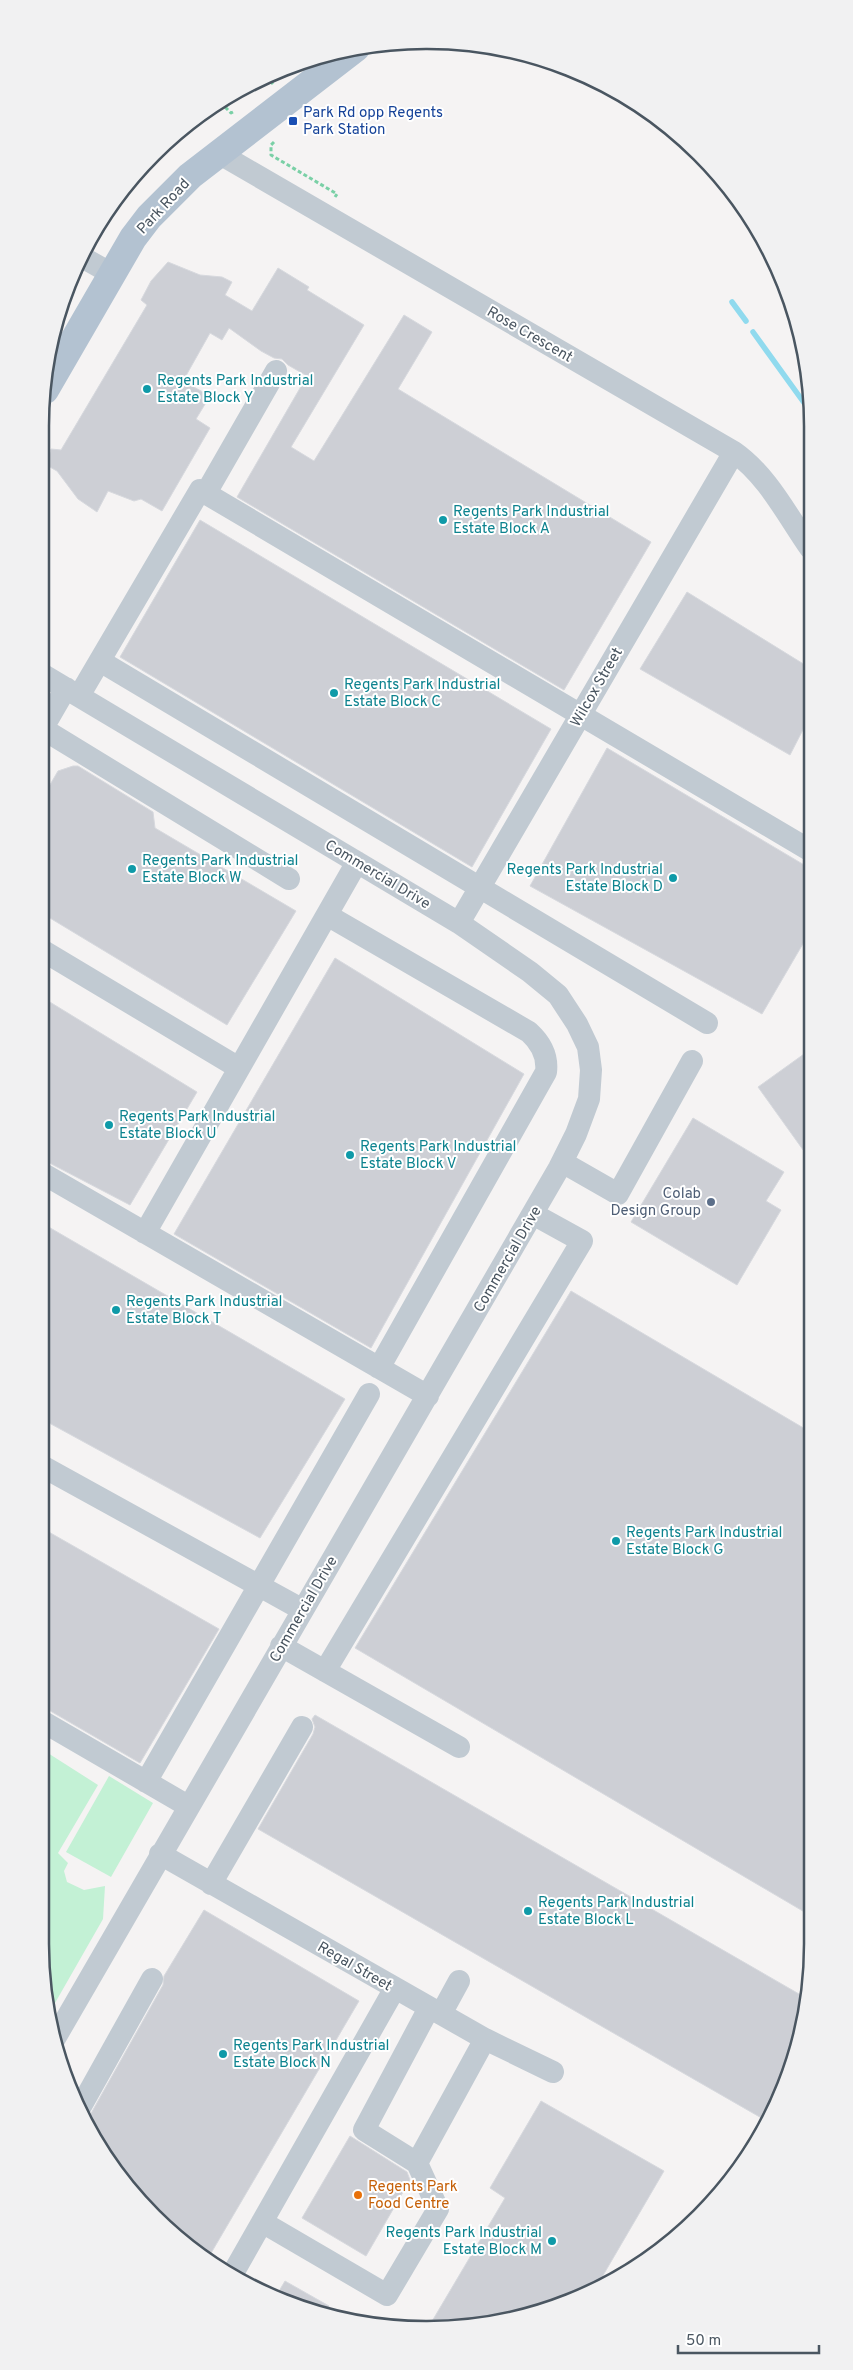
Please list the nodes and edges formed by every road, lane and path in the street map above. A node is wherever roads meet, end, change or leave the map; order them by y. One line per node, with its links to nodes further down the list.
1 (342, 59): 5 (main road, Park Road)
2 (225, 107): 3 (path)
3 (236, 109)
4 (274, 142): 6 (path)
5 (220, 154): 6 (street, Rose Crescent); 8 (main road, Park Road)
6 (325, 215): 11 (street, Rose Crescent)
7 (87, 260): 8 (street)
8 (112, 274): 10 (main road, Park Road)
9 (276, 371): 12 (street)
10 (52, 378)
11 (734, 452): 13 (street, Rose Crescent); 17 (street, Wilcox Street)
12 (206, 493): 14 (street); 17 (street)
13 (804, 539)
14 (100, 660): 16 (street); 23 (street)
15 (49, 678): 16 (street, Commercial Drive)
16 (73, 692): 18 (street); 21 (street, Commercial Drive)
17 (581, 713): 20 (street); 23 (street, Wilcox Street)
18 (49, 721)
19 (49, 736): 22 (street)
20 (804, 847)
21 (357, 862): 24 (street); 25 (street, Commercial Drive)
22 (289, 879)
23 (480, 887): 25 (street, Wilcox Street); 27 (street)
24 (327, 915): 29 (street); 34 (street)
25 (459, 923): 30 (street, Commercial Drive)
26 (49, 954): 29 (street)
27 (707, 1023)
28 (692, 1061): 30 (street)
29 (239, 1068): 33 (street)
30 (562, 1162): 32 (street, Commercial Drive)
31 (49, 1177): 33 (street)
32 (532, 1214): 36 (street, Commercial Drive); 41 (street)
33 (146, 1233): 34 (street)
34 (379, 1368): 36 (street)
35 (369, 1394): 38 (street)
36 (428, 1396): 39 (street, Commercial Drive)
37 (49, 1470): 38 (street)
38 (260, 1586): 39 (street); 45 (street)
39 (303, 1610): 40 (street, Commercial Drive)
40 (281, 1646): 41 (street); 46 (street, Commercial Drive)
41 (325, 1671): 44 (street)
42 (49, 1725): 45 (street)
43 (302, 1727): 48 (street)
44 (459, 1747)
45 (146, 1782): 46 (street)
46 (188, 1806): 47 (street, Commercial Drive)
47 (160, 1854): 48 (street, Regal Street); 53 (street, Commercial Drive)
48 (211, 1884): 51 (street, Regal Street)
49 (152, 1979): 56 (street)
50 (459, 1981): 52 (street)
51 (395, 1988): 52 (street, Regal Street); 58 (street)
52 (435, 2011): 54 (street, Regal Street); 57 (street)
53 (59, 2031)
54 (485, 2039): 55 (street, Regal Street); 57 (street)
55 (553, 2072)
56 (84, 2101)
57 (417, 2163): 58 (street)
58 (262, 2222): 59 (street)
59 (235, 2269)

